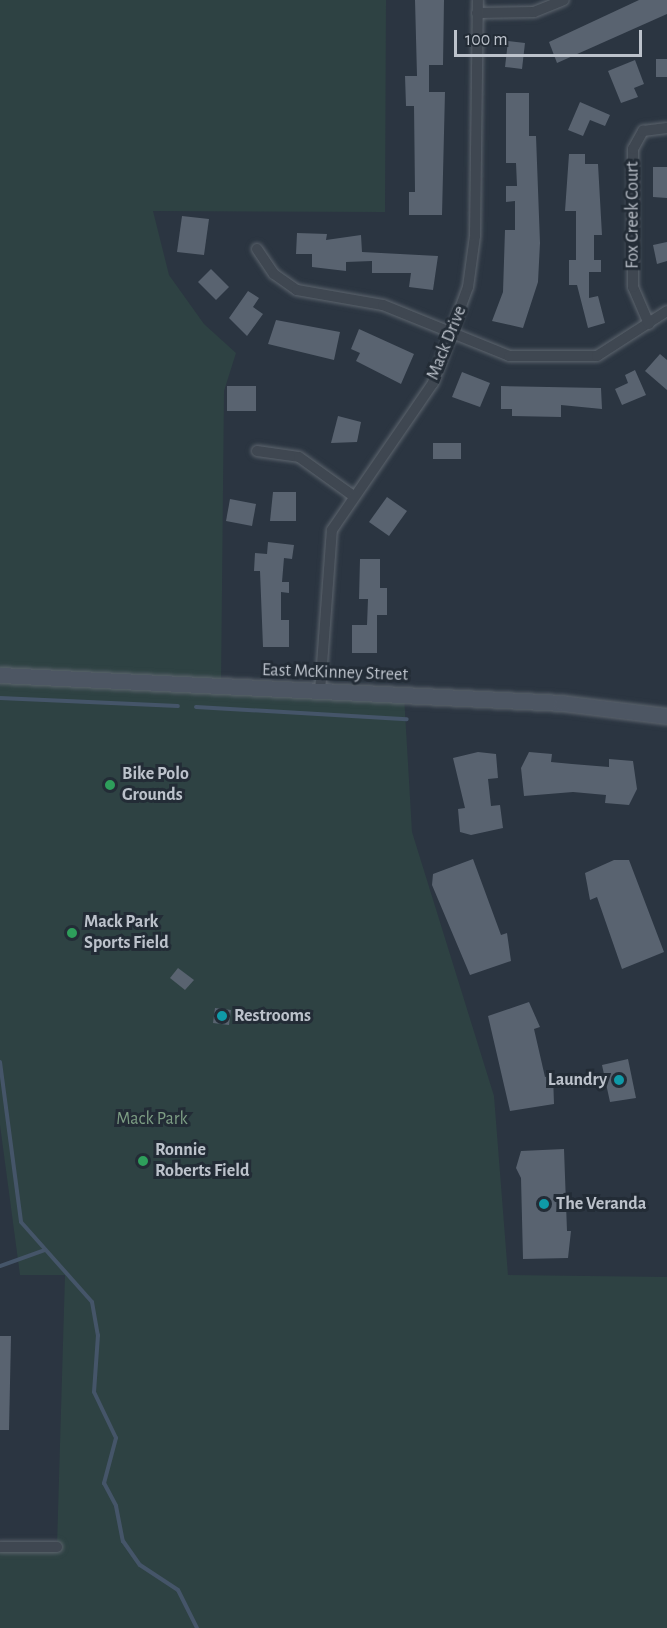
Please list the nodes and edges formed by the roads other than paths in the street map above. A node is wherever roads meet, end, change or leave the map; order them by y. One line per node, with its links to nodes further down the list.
1 (478, 0): 3 (street, Mack Drive)
2 (564, 0): 3 (street)
3 (477, 13): 8 (street, Mack Drive)
4 (667, 128): 7 (street, Fox Creek Court)
5 (257, 249): 8 (street)
6 (667, 312): 7 (street)
7 (649, 324): 8 (street)
8 (454, 336): 10 (street, Mack Drive)
9 (257, 451): 10 (street)
10 (352, 495): 12 (street, Mack Drive)
11 (0, 675): 12 (main road, East McKinney Street)
12 (320, 692): 13 (main road, East McKinney Street)
13 (667, 716)
14 (0, 1546): 15 (street)
15 (57, 1547)

